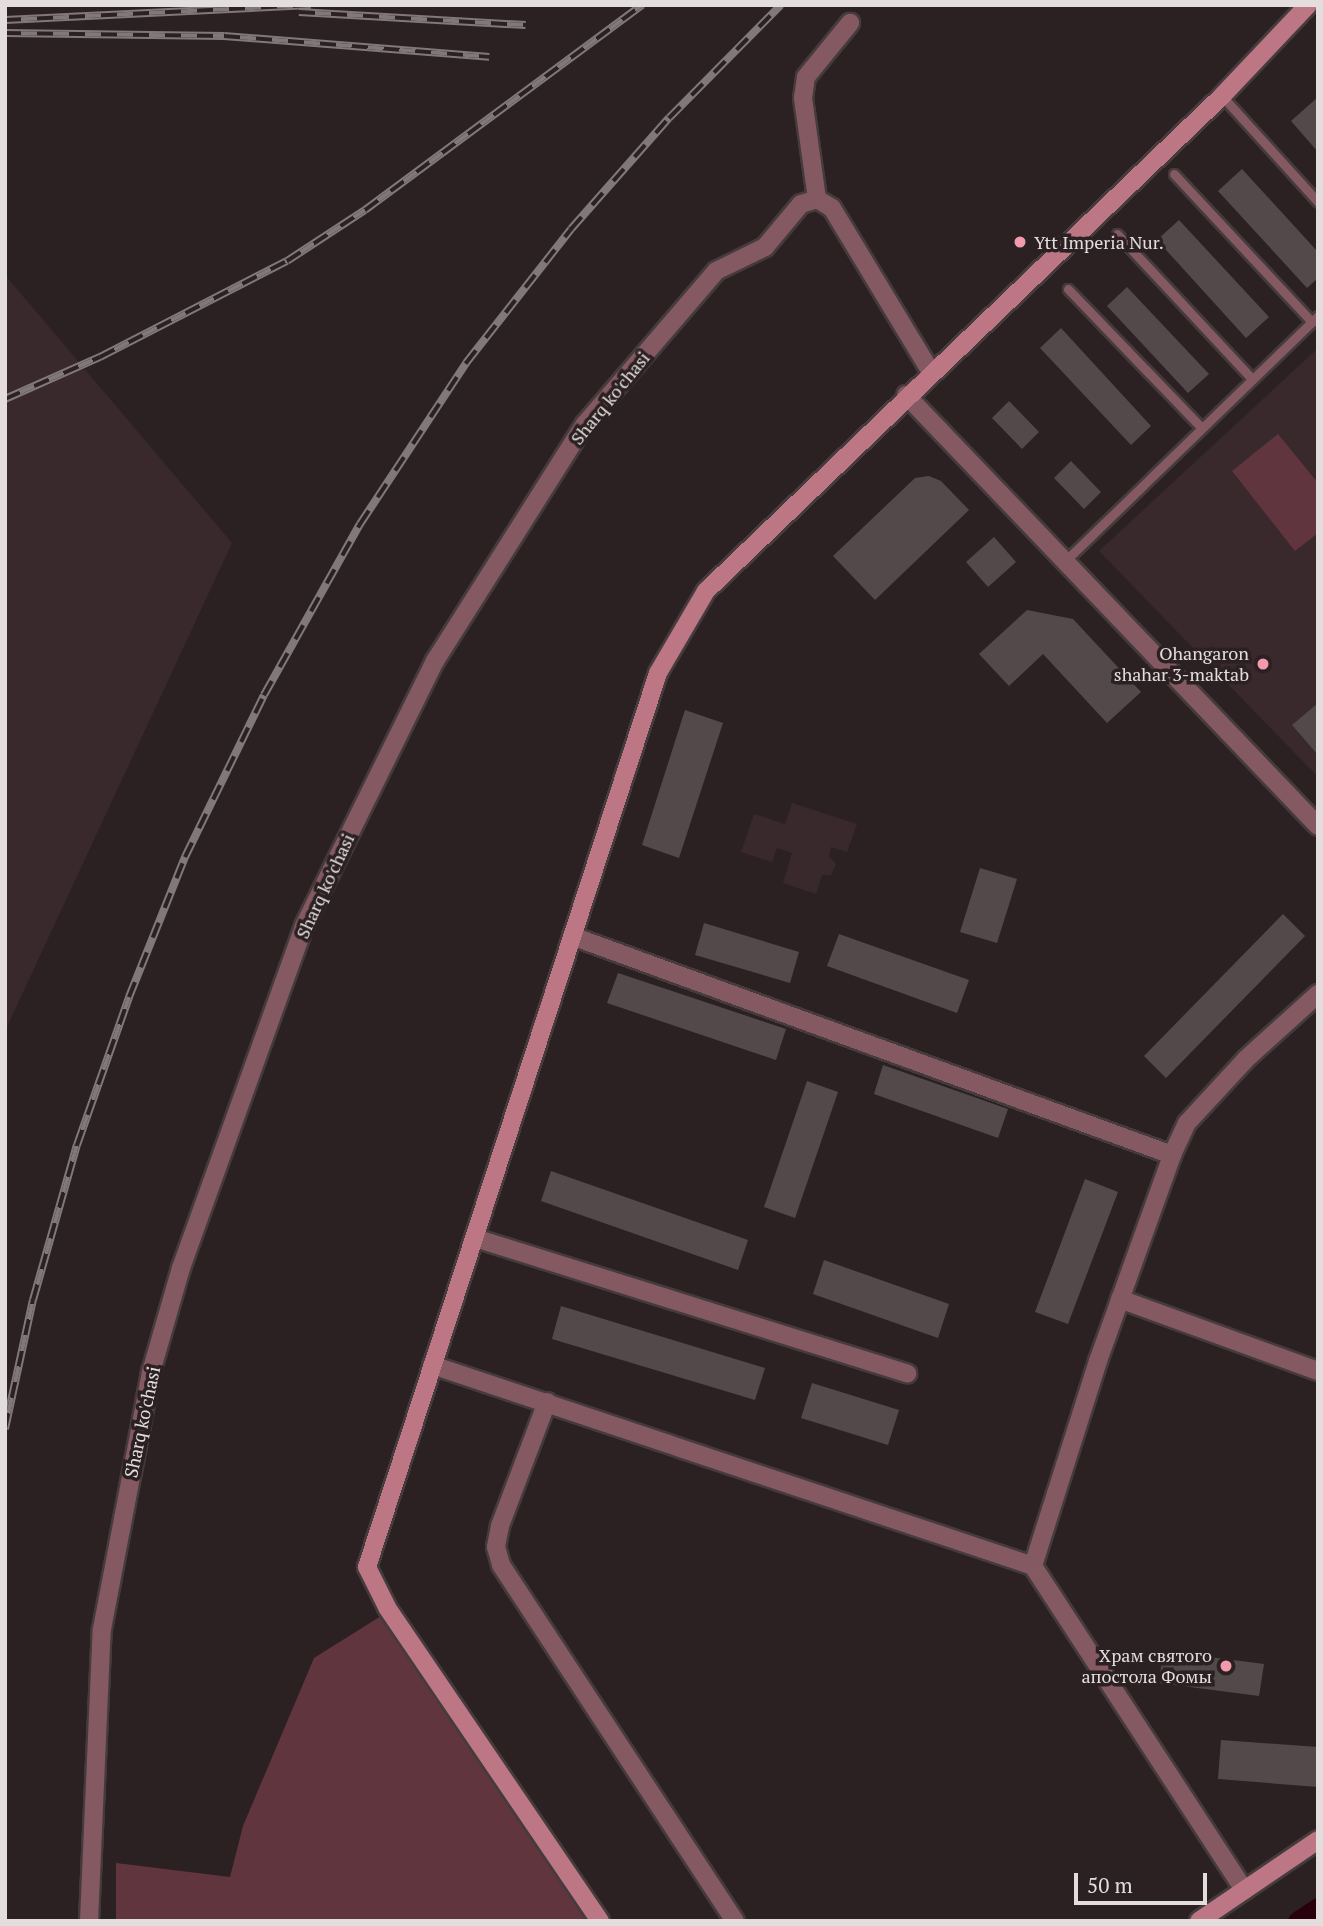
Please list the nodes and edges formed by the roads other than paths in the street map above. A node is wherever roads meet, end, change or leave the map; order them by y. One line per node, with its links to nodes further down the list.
1 (1308, 5): 3 (main road)
2 (850, 23): 5 (street)
3 (1222, 96): 6 (lane); 10 (main road)
4 (1174, 174): 9 (lane)
5 (817, 199): 10 (street); 28 (street, Sharq ko'chasi)
6 (1318, 202)
7 (1117, 234): 11 (lane)
8 (1068, 289): 13 (lane)
9 (1315, 319): 11 (lane)
10 (931, 372): 12 (main road)
11 (1252, 379): 13 (lane)
12 (906, 395): 14 (street); 16 (main road)
13 (1200, 426): 14 (lane)
14 (1063, 563): 15 (street)
15 (1318, 826)
16 (572, 936): 18 (street); 19 (main road)
17 (1318, 994): 18 (street)
18 (1172, 1155): 20 (street)
19 (475, 1238): 21 (main road); 23 (street)
20 (1120, 1299): 22 (street); 25 (street)
21 (432, 1365): 24 (street); 29 (main road)
22 (1318, 1371)
23 (907, 1373)
24 (547, 1402): 25 (street); 30 (street)
25 (1033, 1566): 27 (street)
26 (1318, 1840): 27 (main road)
27 (1244, 1890): 31 (main road)
28 (89, 1921)
29 (600, 1921)
30 (735, 1921)
31 (1199, 1921)

